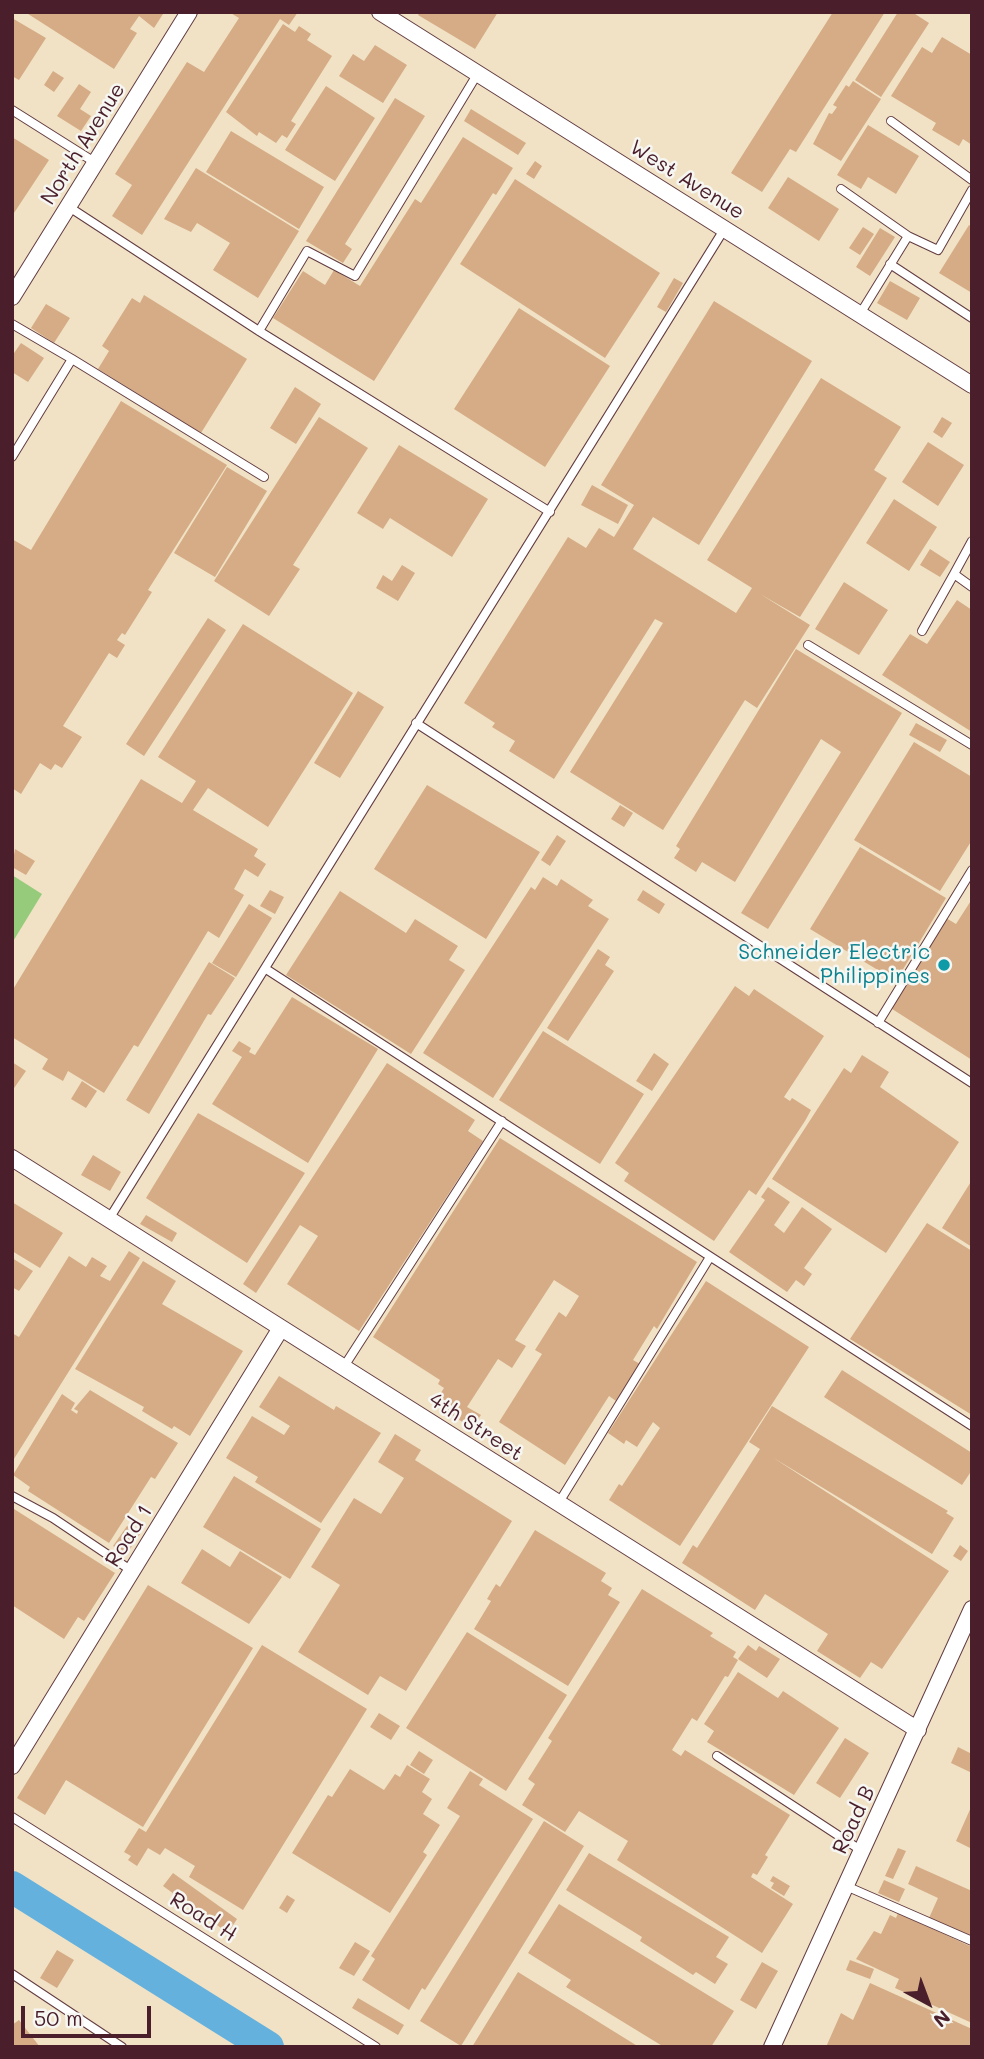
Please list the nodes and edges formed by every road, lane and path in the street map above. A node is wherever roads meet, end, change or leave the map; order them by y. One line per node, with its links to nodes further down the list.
1 (189, 12): 6 (street, North Avenue)
2 (380, 12): 3 (street, West Avenue)
3 (478, 73): 11 (street, West Avenue); 18 (lane)
4 (12, 110): 6 (lane)
5 (891, 121): 7 (lane)
6 (96, 163): 10 (street, North Avenue)
7 (972, 180)
8 (841, 189): 12 (lane)
9 (972, 190): 12 (lane)
10 (69, 207): 14 (street, North Avenue); 18 (lane)
11 (725, 228): 15 (street, West Avenue); 23 (lane)
12 (908, 236): 13 (lane)
13 (890, 264): 15 (lane); 16 (lane)
14 (12, 297)
15 (860, 314): 20 (street, West Avenue)
16 (972, 318)
17 (12, 324): 19 (lane)
18 (259, 331): 23 (lane)
19 (72, 359): 21 (lane); 22 (lane)
20 (972, 385)
21 (12, 457)
22 (264, 477)
23 (550, 512): 29 (lane)
24 (972, 541): 25 (lane)
25 (954, 575): 26 (lane); 27 (lane)
26 (972, 587)
27 (922, 631)
28 (808, 645): 30 (lane)
29 (416, 723): 32 (lane); 33 (lane)
30 (972, 745)
31 (972, 870): 33 (lane)
32 (266, 969): 35 (lane); 37 (lane)
33 (878, 1023): 34 (lane)
34 (972, 1083)
35 (502, 1121): 38 (lane); 40 (lane)
36 (12, 1158): 37 (street, 4th Street)
37 (109, 1219): 39 (street, 4th Street)
38 (710, 1257): 41 (lane); 43 (lane)
39 (281, 1328): 40 (street, 4th Street); 44 (street, Road 1)
40 (343, 1368): 43 (street, 4th Street)
41 (972, 1426)
42 (12, 1496): 44 (lane)
43 (558, 1504): 46 (street, 4th Street)
44 (132, 1572): 48 (street, Road 1)
45 (972, 1609): 46 (street, Road B)
46 (918, 1730): 50 (street, Road B)
47 (717, 1756): 50 (lane)
48 (12, 1766)
49 (12, 1817): 55 (lane, Road H)
50 (863, 1851): 51 (street, Road B)
51 (846, 1886): 52 (lane); 56 (street, Road B)
52 (972, 1941)
53 (12, 1974): 54 (lane)
54 (122, 2047)
55 (376, 2047)
56 (772, 2047)

